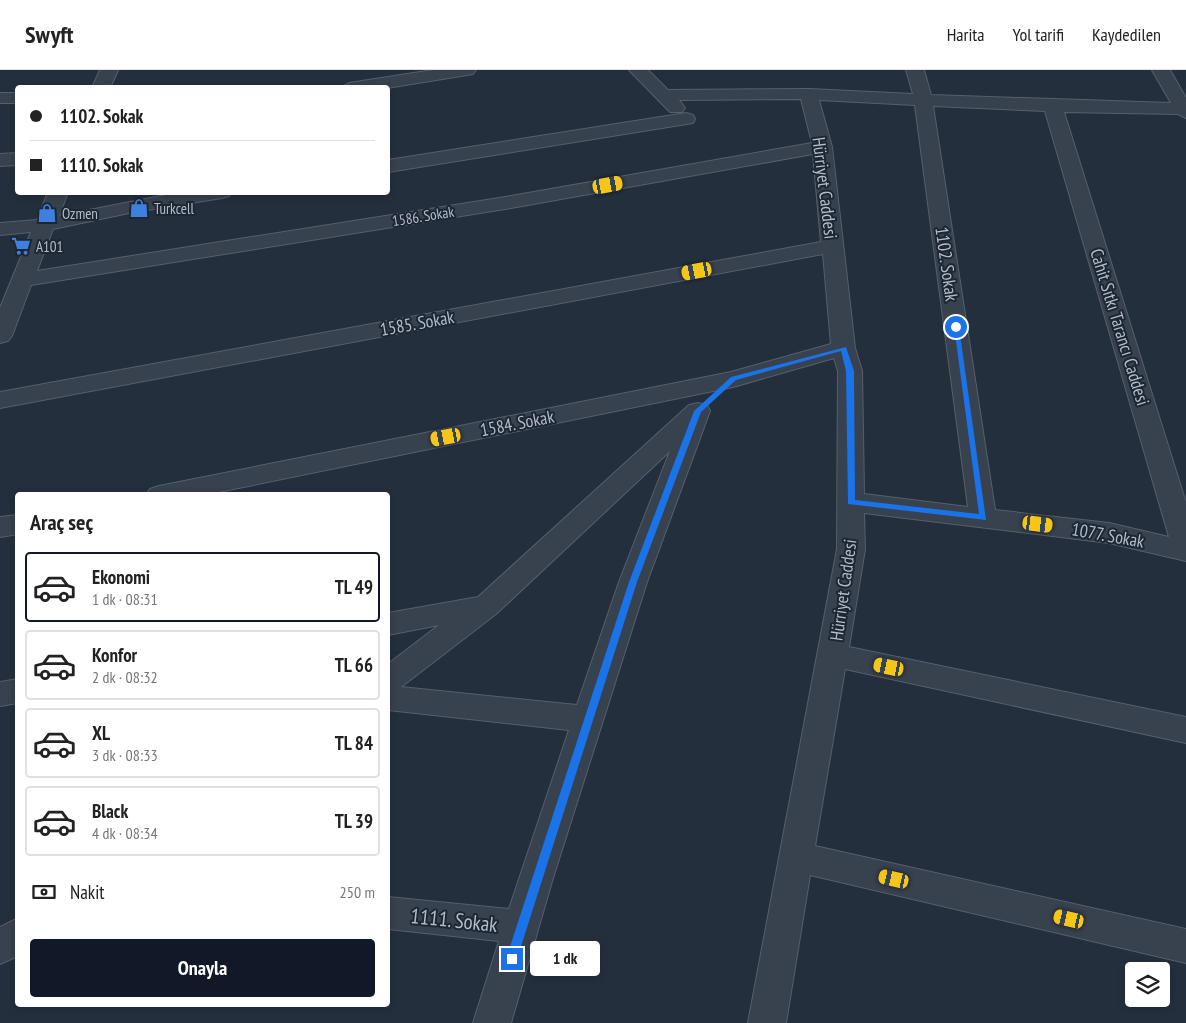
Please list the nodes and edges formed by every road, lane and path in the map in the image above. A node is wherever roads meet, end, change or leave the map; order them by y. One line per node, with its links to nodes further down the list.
1 (109, 70): 6 (street)
2 (467, 70): 7 (street)
3 (638, 70): 9 (street)
4 (915, 70): 12 (street, 1102. Sokak)
5 (1161, 70): 14 (street)
6 (103, 85)
7 (369, 85)
8 (810, 94): 9 (street); 12 (street); 15 (street, Hürriyet Caddesi)
9 (664, 95): 18 (street)
10 (0, 98): 11 (street)
11 (15, 98)
12 (923, 99): 13 (street); 33 (street, 1102. Sokak)
13 (1053, 106): 14 (street); 36 (street, Cahit Sıtkı Tarancı Caddesi)
14 (1185, 110)
15 (822, 147): 23 (street, Hürriyet Caddesi); 24 (street, 1586. Sokak)
16 (15, 159): 17 (street)
17 (0, 160)
18 (390, 166)
19 (57, 195): 21 (street)
20 (203, 195): 21 (street)
21 (46, 225): 22 (street); 24 (street)
22 (0, 229)
23 (833, 246): 27 (street, Hürriyet Caddesi); 29 (street, 1585. Sokak)
24 (23, 280): 25 (street)
25 (7, 304): 26 (street)
26 (0, 336)
27 (844, 348): 28 (street, 1584. Sokak); 32 (street, Hürriyet Caddesi)
28 (733, 379): 30 (street); 31 (street, 1584. Sokak)
29 (0, 400)
30 (698, 411): 37 (street); 44 (street)
31 (174, 492)
32 (851, 502): 33 (street, 1077. Sokak); 39 (street, Hürriyet Caddesi)
33 (984, 518): 36 (street, 1077. Sokak)
34 (15, 524): 35 (street)
35 (0, 527)
36 (1186, 549)
37 (486, 606): 38 (street); 40 (street)
38 (390, 624)
39 (833, 655): 45 (street); 46 (street, Hürriyet Caddesi)
40 (390, 678)
41 (15, 692): 42 (street)
42 (0, 694)
43 (390, 698): 44 (street)
44 (588, 719): 48 (street)
45 (1186, 730)
46 (797, 857): 50 (street); 53 (street, Hürriyet Caddesi)
47 (390, 913): 48 (street, 1111. Sokak)
48 (521, 927): 52 (street)
49 (15, 937): 51 (street)
50 (1186, 946)
51 (0, 947)
52 (492, 1023)
53 (767, 1023)

